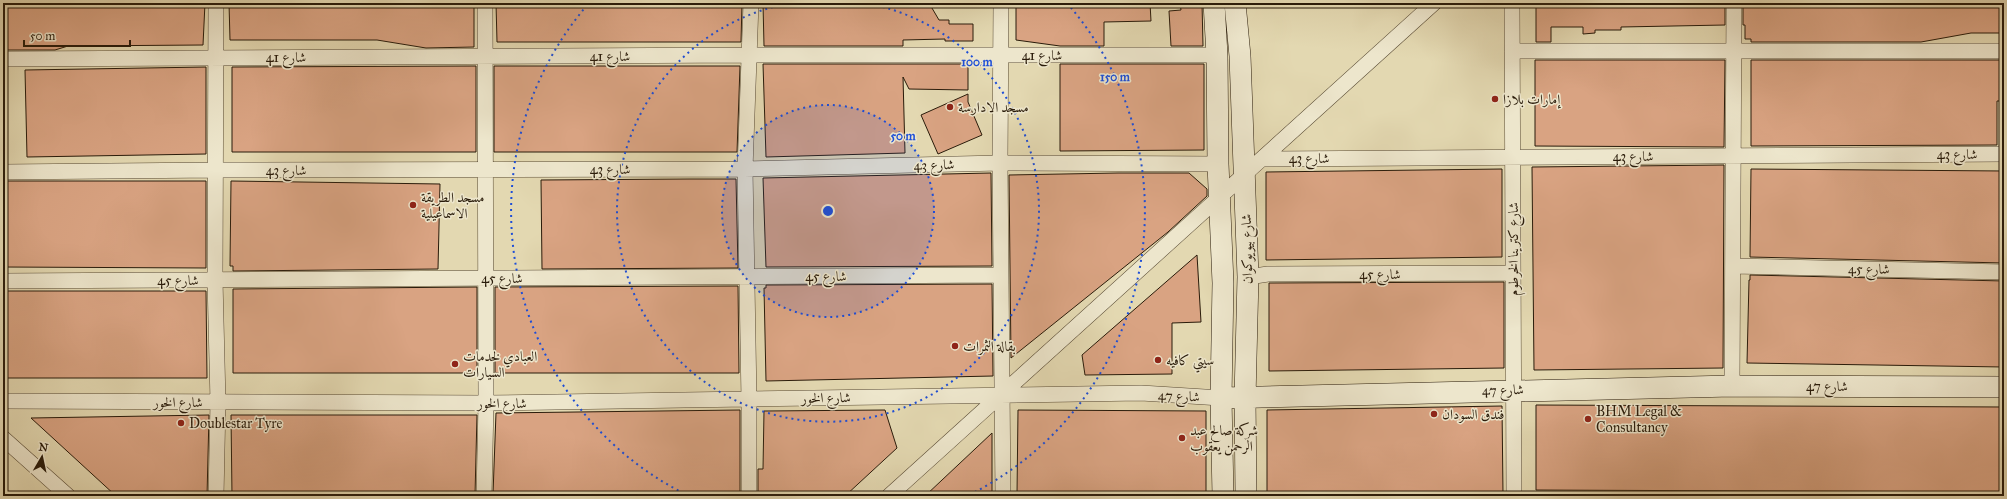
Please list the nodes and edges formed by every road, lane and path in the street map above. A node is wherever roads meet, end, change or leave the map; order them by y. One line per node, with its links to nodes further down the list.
1 (216, 3): 17 (street)
2 (485, 3): 16 (street)
3 (751, 3): 14 (street)
4 (1001, 3): 13 (street)
5 (1214, 3): 15 (main road, شارع بيويوكوان)
6 (1235, 3): 29 (main road, شارع بيويوكوان)
7 (1434, 3): 22 (street)
8 (1512, 3): 10 (street, شارع كترينا الخرطوم)
9 (1734, 3): 11 (street)
10 (1512, 50): 11 (street); 21 (street, شارع كترينا الخرطوم)
11 (1734, 51): 12 (street); 20 (street)
12 (2004, 51)
13 (1001, 54): 14 (street, شارع 41); 15 (street, شارع 41); 23 (street)
14 (749, 55): 16 (street, شارع 41); 26 (street)
15 (1216, 55): 24 (main road, شارع بيويوكوان)
16 (486, 56): 17 (street, شارع 41); 25 (street)
17 (216, 57): 18 (street, شارع 41); 27 (street)
18 (3, 59)
19 (2004, 154): 20 (street, شارع 43)
20 (1734, 156): 21 (street, شارع 43); 31 (street)
21 (1512, 157): 22 (street, شارع 43); 33 (street, شارع كترينا الخرطوم)
22 (1262, 159): 29 (street)
23 (1000, 163): 24 (street, شارع 43); 26 (street, شارع 43); 34 (street)
24 (1218, 164): 30 (main road, شارع بيويوكوان)
25 (485, 169): 26 (street, شارع 43); 27 (street, شارع 43); 37 (street)
26 (745, 169): 35 (street)
27 (216, 170): 28 (street, شارع 43); 38 (street)
28 (3, 172)
29 (1245, 174): 30 (street); 36 (main road, شارع بيويوكوان)
30 (1220, 197): 43 (street); 44 (main road, شارع بيويوكوان)
31 (1733, 266): 32 (street, شارع 45); 40 (street)
32 (2004, 272)
33 (1513, 273): 36 (street, شارع 45); 42 (street, شارع كترينا الخرطوم)
34 (1001, 275): 35 (street, شارع 45); 43 (street)
35 (746, 276): 37 (street, شارع 45); 46 (street)
36 (1248, 277): 45 (main road, شارع بيويوكوان)
37 (485, 278): 38 (street, شارع 45); 49 (street)
38 (215, 280): 39 (street, شارع 45); 48 (street)
39 (3, 281)
40 (1732, 386): 41 (main road, شارع 47); 42 (main road, شارع 47)
41 (2004, 386)
42 (1513, 390): 45 (main road, شارع 47); 59 (street, شارع كترينا الخرطوم)
43 (1002, 395): 44 (street, شارع 47); 46 (street, شارع الخور); 55 (street); 56 (street)
44 (1221, 398): 45 (main road, شارع 47); 57 (main road, شارع بيويوكوان)
45 (1245, 398): 58 (main road, شارع بيويوكوان)
46 (749, 400): 49 (street, شارع الخور); 54 (street)
47 (3, 401): 48 (street, شارع الخور)
48 (218, 402): 49 (street, شارع الخور); 52 (street)
49 (486, 403): 53 (street)
50 (3, 438): 51 (street)
51 (68, 496)
52 (216, 496)
53 (484, 496)
54 (749, 496)
55 (889, 496)
56 (1003, 496)
57 (1223, 496)
58 (1246, 496)
59 (1514, 496)

